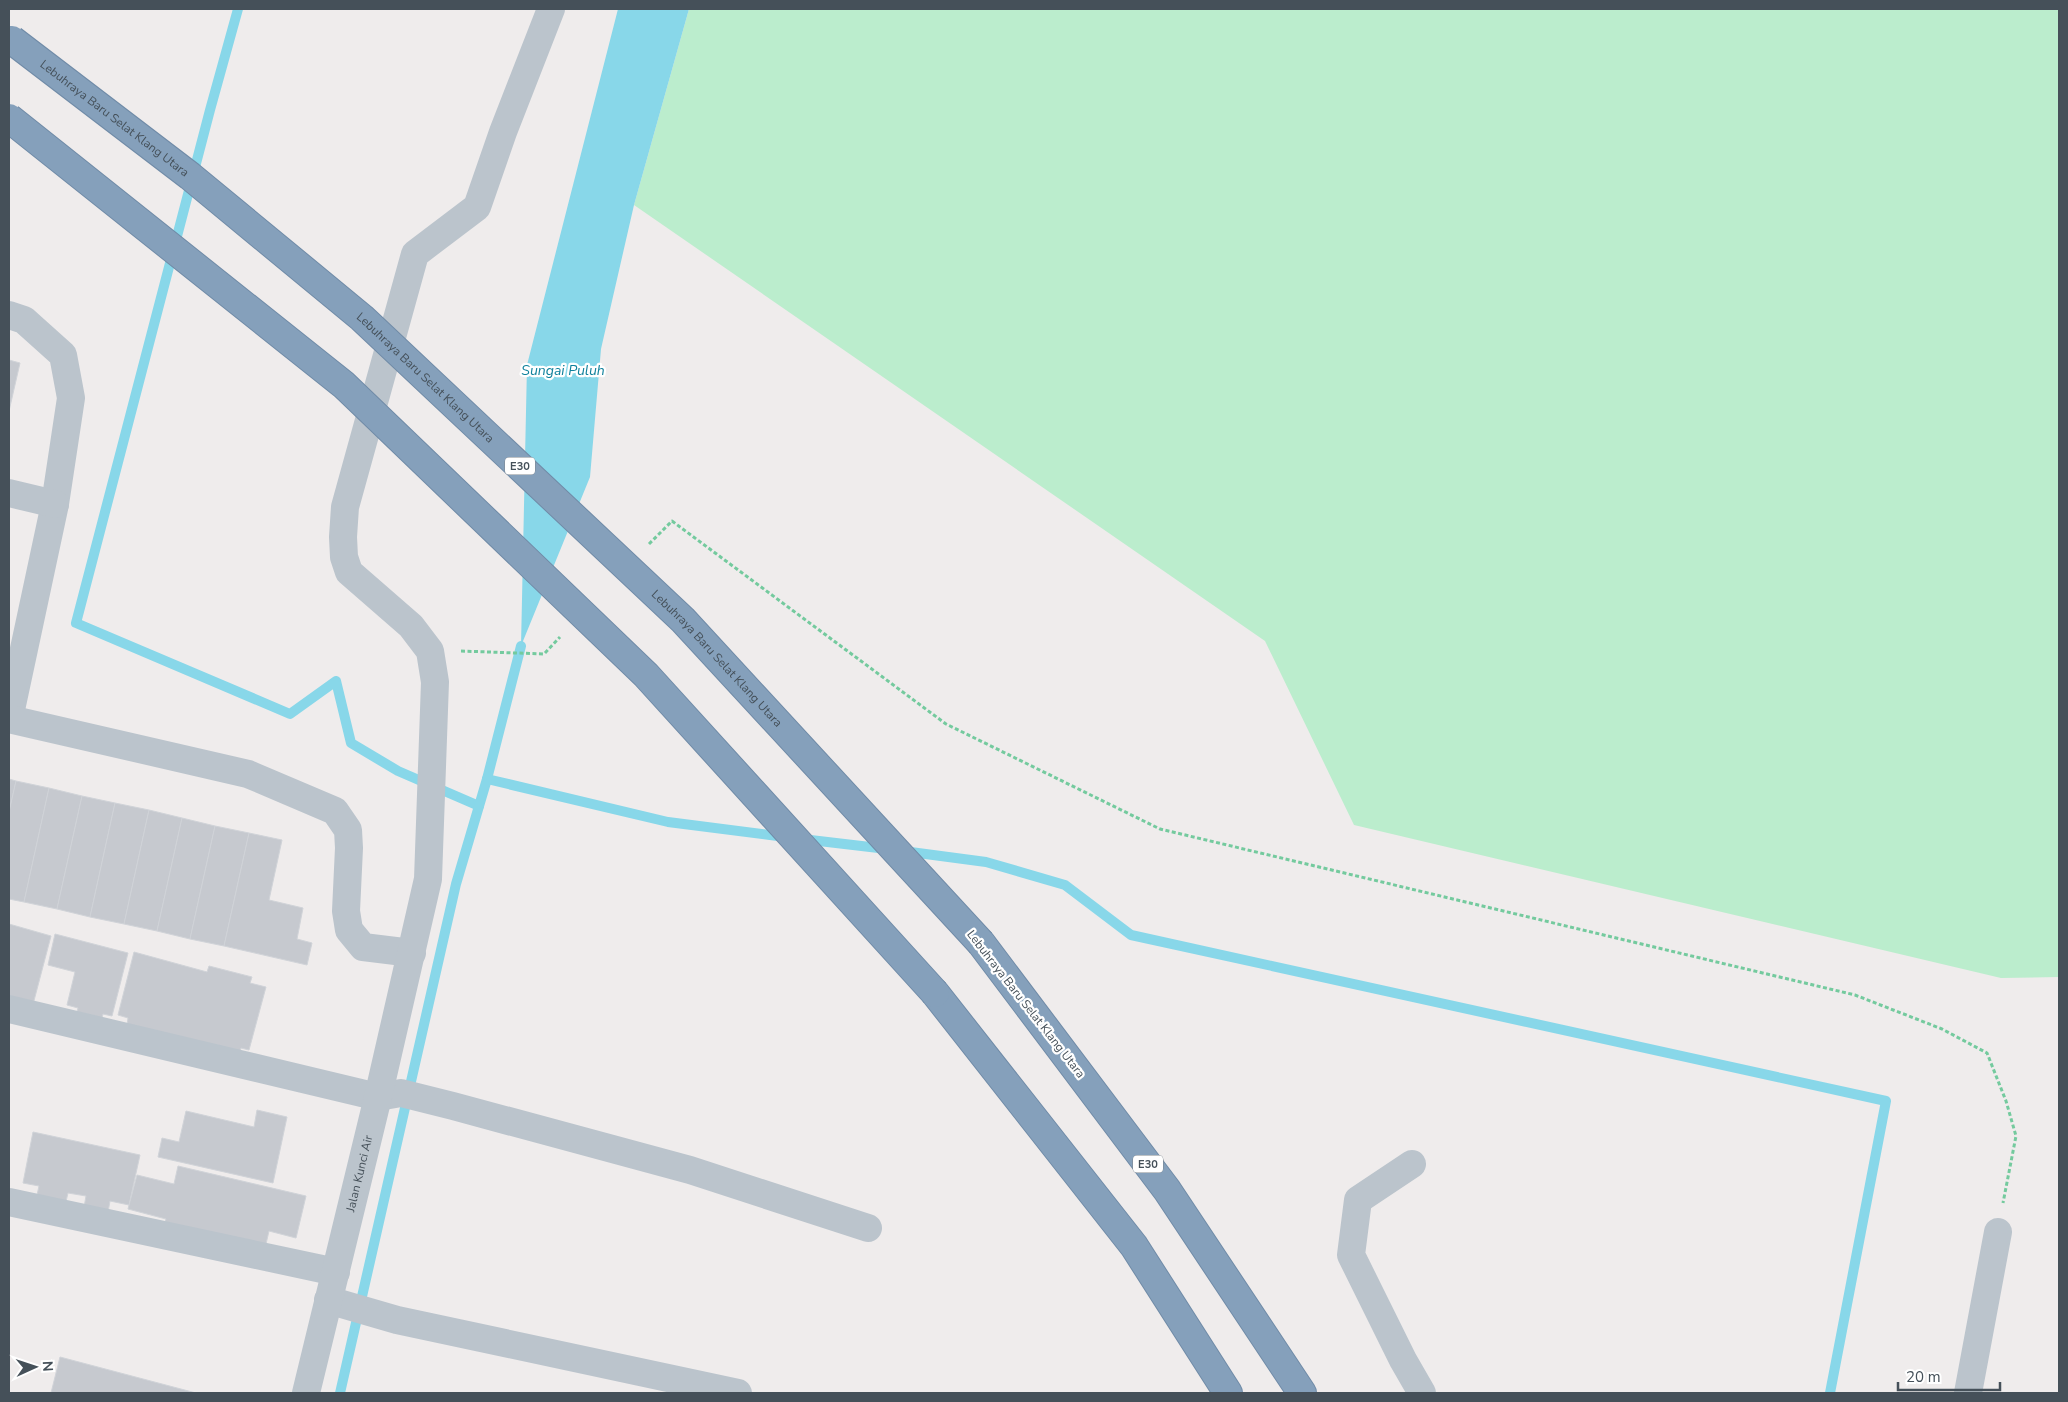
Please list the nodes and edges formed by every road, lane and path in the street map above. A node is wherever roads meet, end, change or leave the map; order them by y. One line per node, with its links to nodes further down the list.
1 (551, 9): 11 (street, Jalan Kunci Air)
2 (10, 39): 23 (highway, Lebuhraya Baru Selat Klang Utara / E30, bridge)
3 (9, 118): 22 (highway, bridge)
4 (9, 314): 6 (street)
5 (9, 493): 6 (street)
6 (55, 504): 10 (street)
7 (645, 549): 17 (path)
8 (564, 633): 9 (path)
9 (486, 651)
10 (9, 719): 11 (street)
11 (412, 953): 13 (street, Jalan Kunci Air)
12 (9, 1008): 13 (street)
13 (389, 1095): 16 (street); 18 (street, Jalan Kunci Air)
14 (1412, 1164): 24 (street)
15 (9, 1202): 18 (street)
16 (868, 1228)
17 (1998, 1232): 25 (street)
18 (336, 1272): 19 (street, Jalan Kunci Air)
19 (338, 1304): 20 (street, Jalan Kunci Air); 21 (street)
20 (306, 1393)
21 (738, 1393)
22 (1228, 1393)
23 (1302, 1393)
24 (1422, 1393)
25 (1968, 1393)

